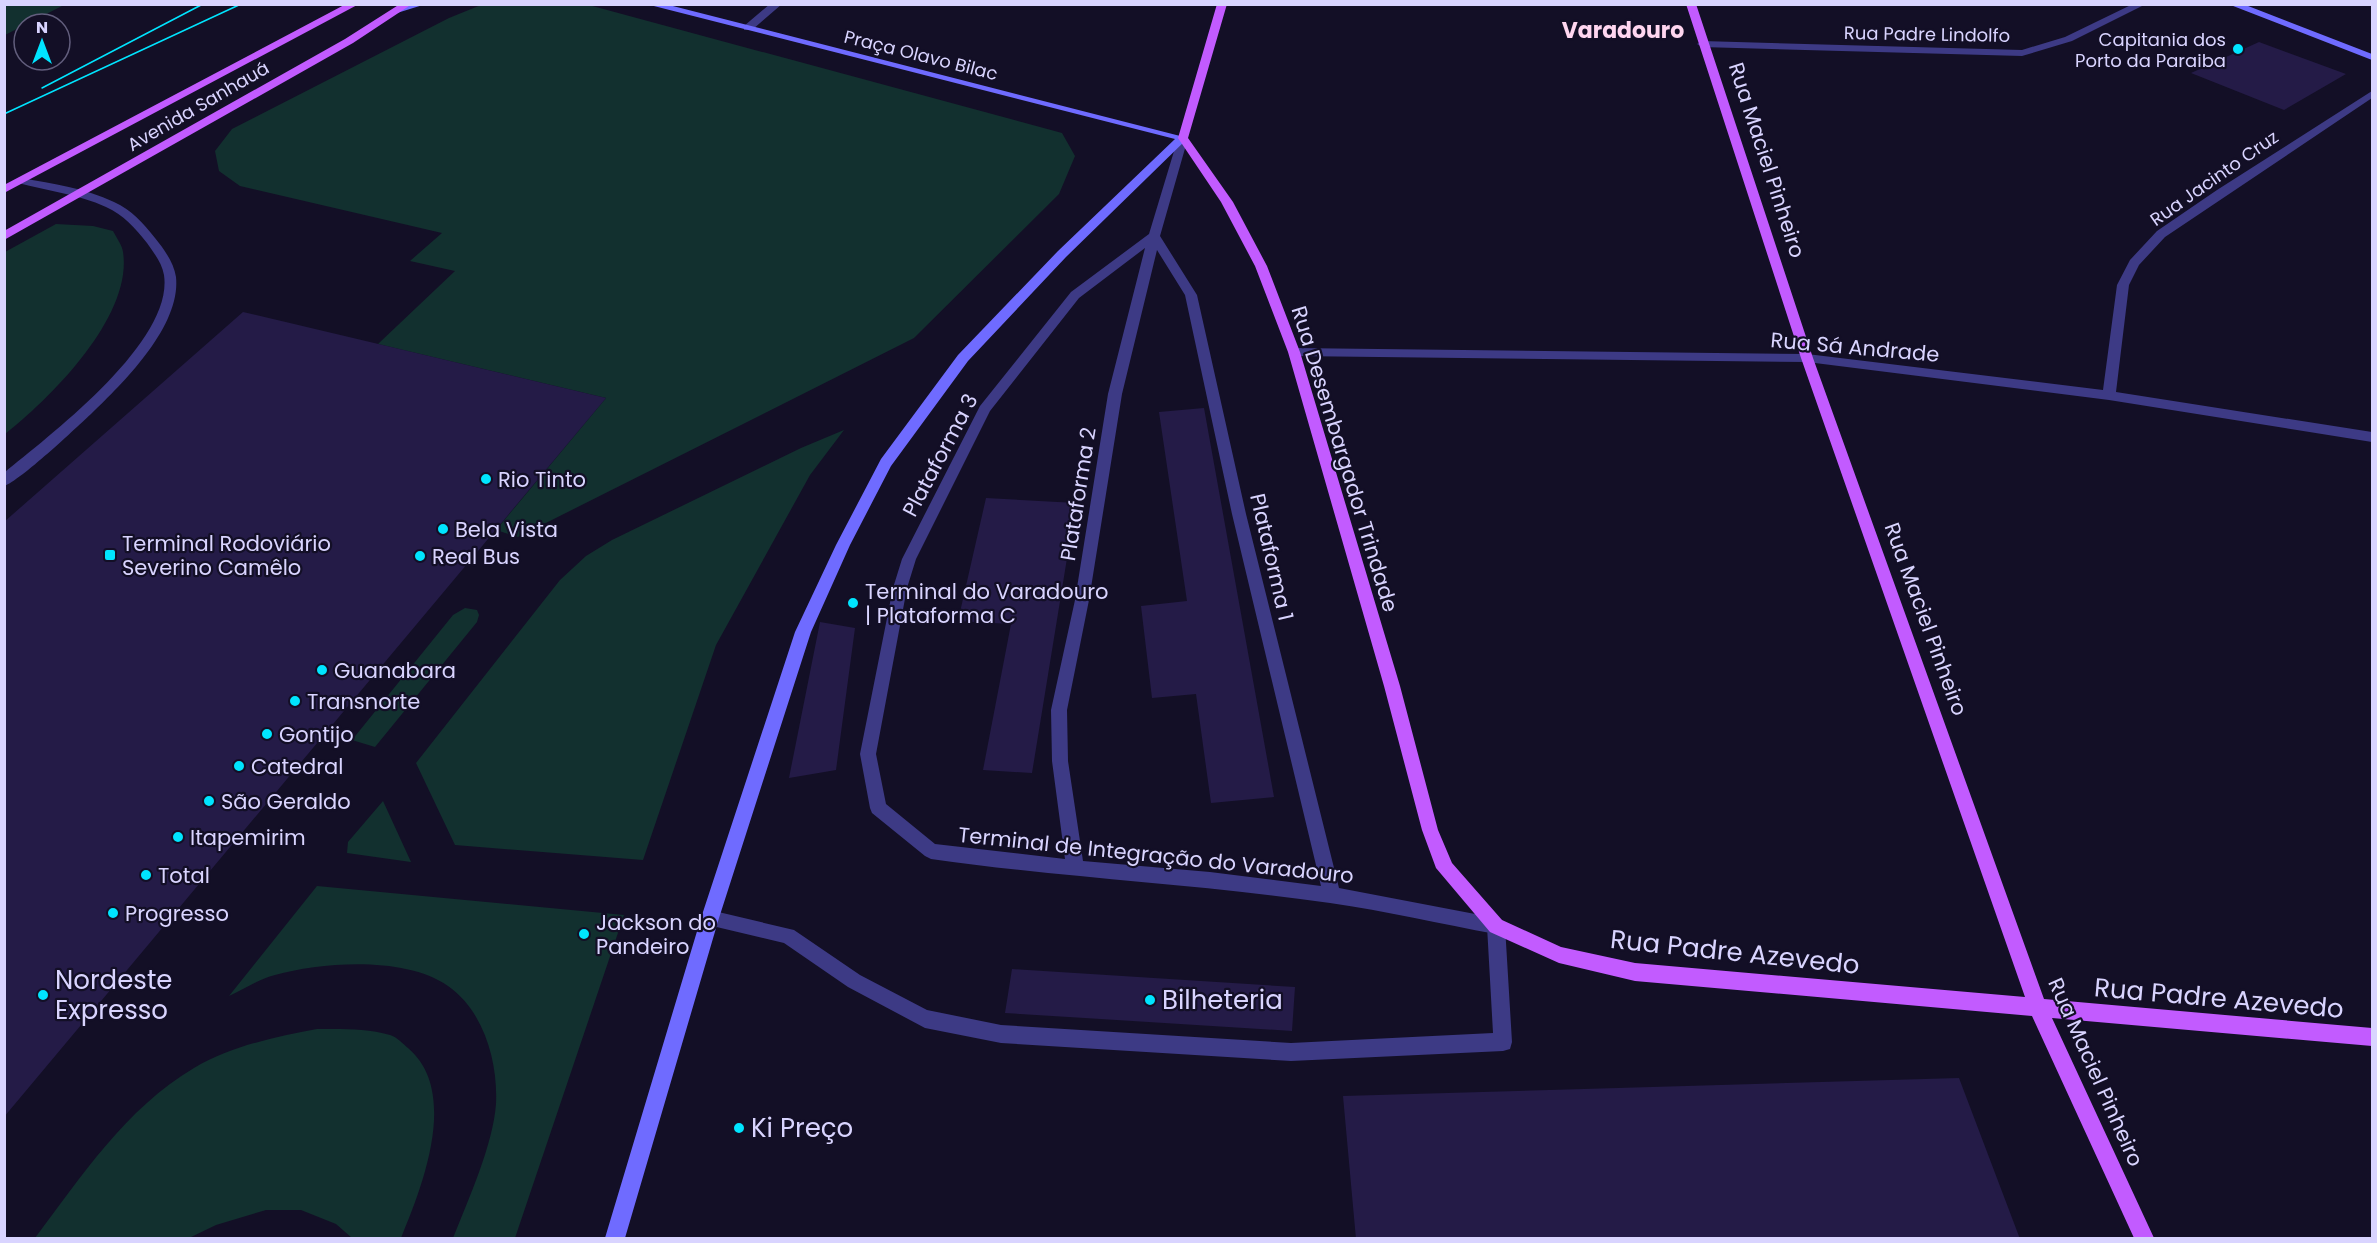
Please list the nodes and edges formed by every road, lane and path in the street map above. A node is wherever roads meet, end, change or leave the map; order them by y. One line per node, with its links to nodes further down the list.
1 (354, 4): 15 (main road, Avenida Sanhauá)
2 (421, 4): 9 (street)
3 (651, 4): 10 (street, Praça Olavo Bilac)
4 (777, 4): 10 (street)
5 (1222, 4): 14 (main road)
6 (1691, 4): 11 (main road, Rua Maciel Pinheiro)
7 (2141, 4): 11 (street, Rua Padre Lindolfo)
8 (2233, 4): 12 (street)
9 (402, 7): 17 (main road, Avenida Sanhauá)
10 (748, 28): 14 (street, Praça Olavo Bilac)
11 (1702, 44): 21 (main road, Rua Maciel Pinheiro)
12 (2373, 57)
13 (2373, 94): 22 (street, Rua Jacinto Cruz)
14 (1183, 138): 19 (street); 20 (main road, Rua Desembargador Trindade); 28 (street)
15 (22, 181): 16 (main road, Avenida Sanhauá); 17 (street)
16 (4, 190)
17 (79, 194): 18 (main road, Avenida Sanhauá); 24 (street)
18 (4, 236)
19 (1154, 236): 25 (street, Plataforma 3); 26 (street, Plataforma 2); 27 (street, Plataforma 1)
20 (1294, 352): 21 (street, Rua Sá Andrade); 29 (main road, Rua Desembargador Trindade)
21 (1807, 358): 22 (street, Rua Sá Andrade); 30 (main road, Rua Maciel Pinheiro)
22 (2109, 395): 23 (street, Rua Sá Andrade)
23 (2373, 437)
24 (4, 481)
25 (868, 754): 26 (street, Terminal de Integração do Varadouro)
26 (1075, 868): 27 (street, Terminal de Integração do Varadouro)
27 (1332, 895): 29 (street, Terminal de Integração do Varadouro)
28 (710, 918): 29 (street); 32 (street)
29 (1496, 926): 30 (main road, Rua Padre Azevedo)
30 (2038, 1008): 31 (main road, Rua Padre Azevedo); 33 (main road, Rua Maciel Pinheiro)
31 (2373, 1037)
32 (615, 1239)
33 (2144, 1239)

